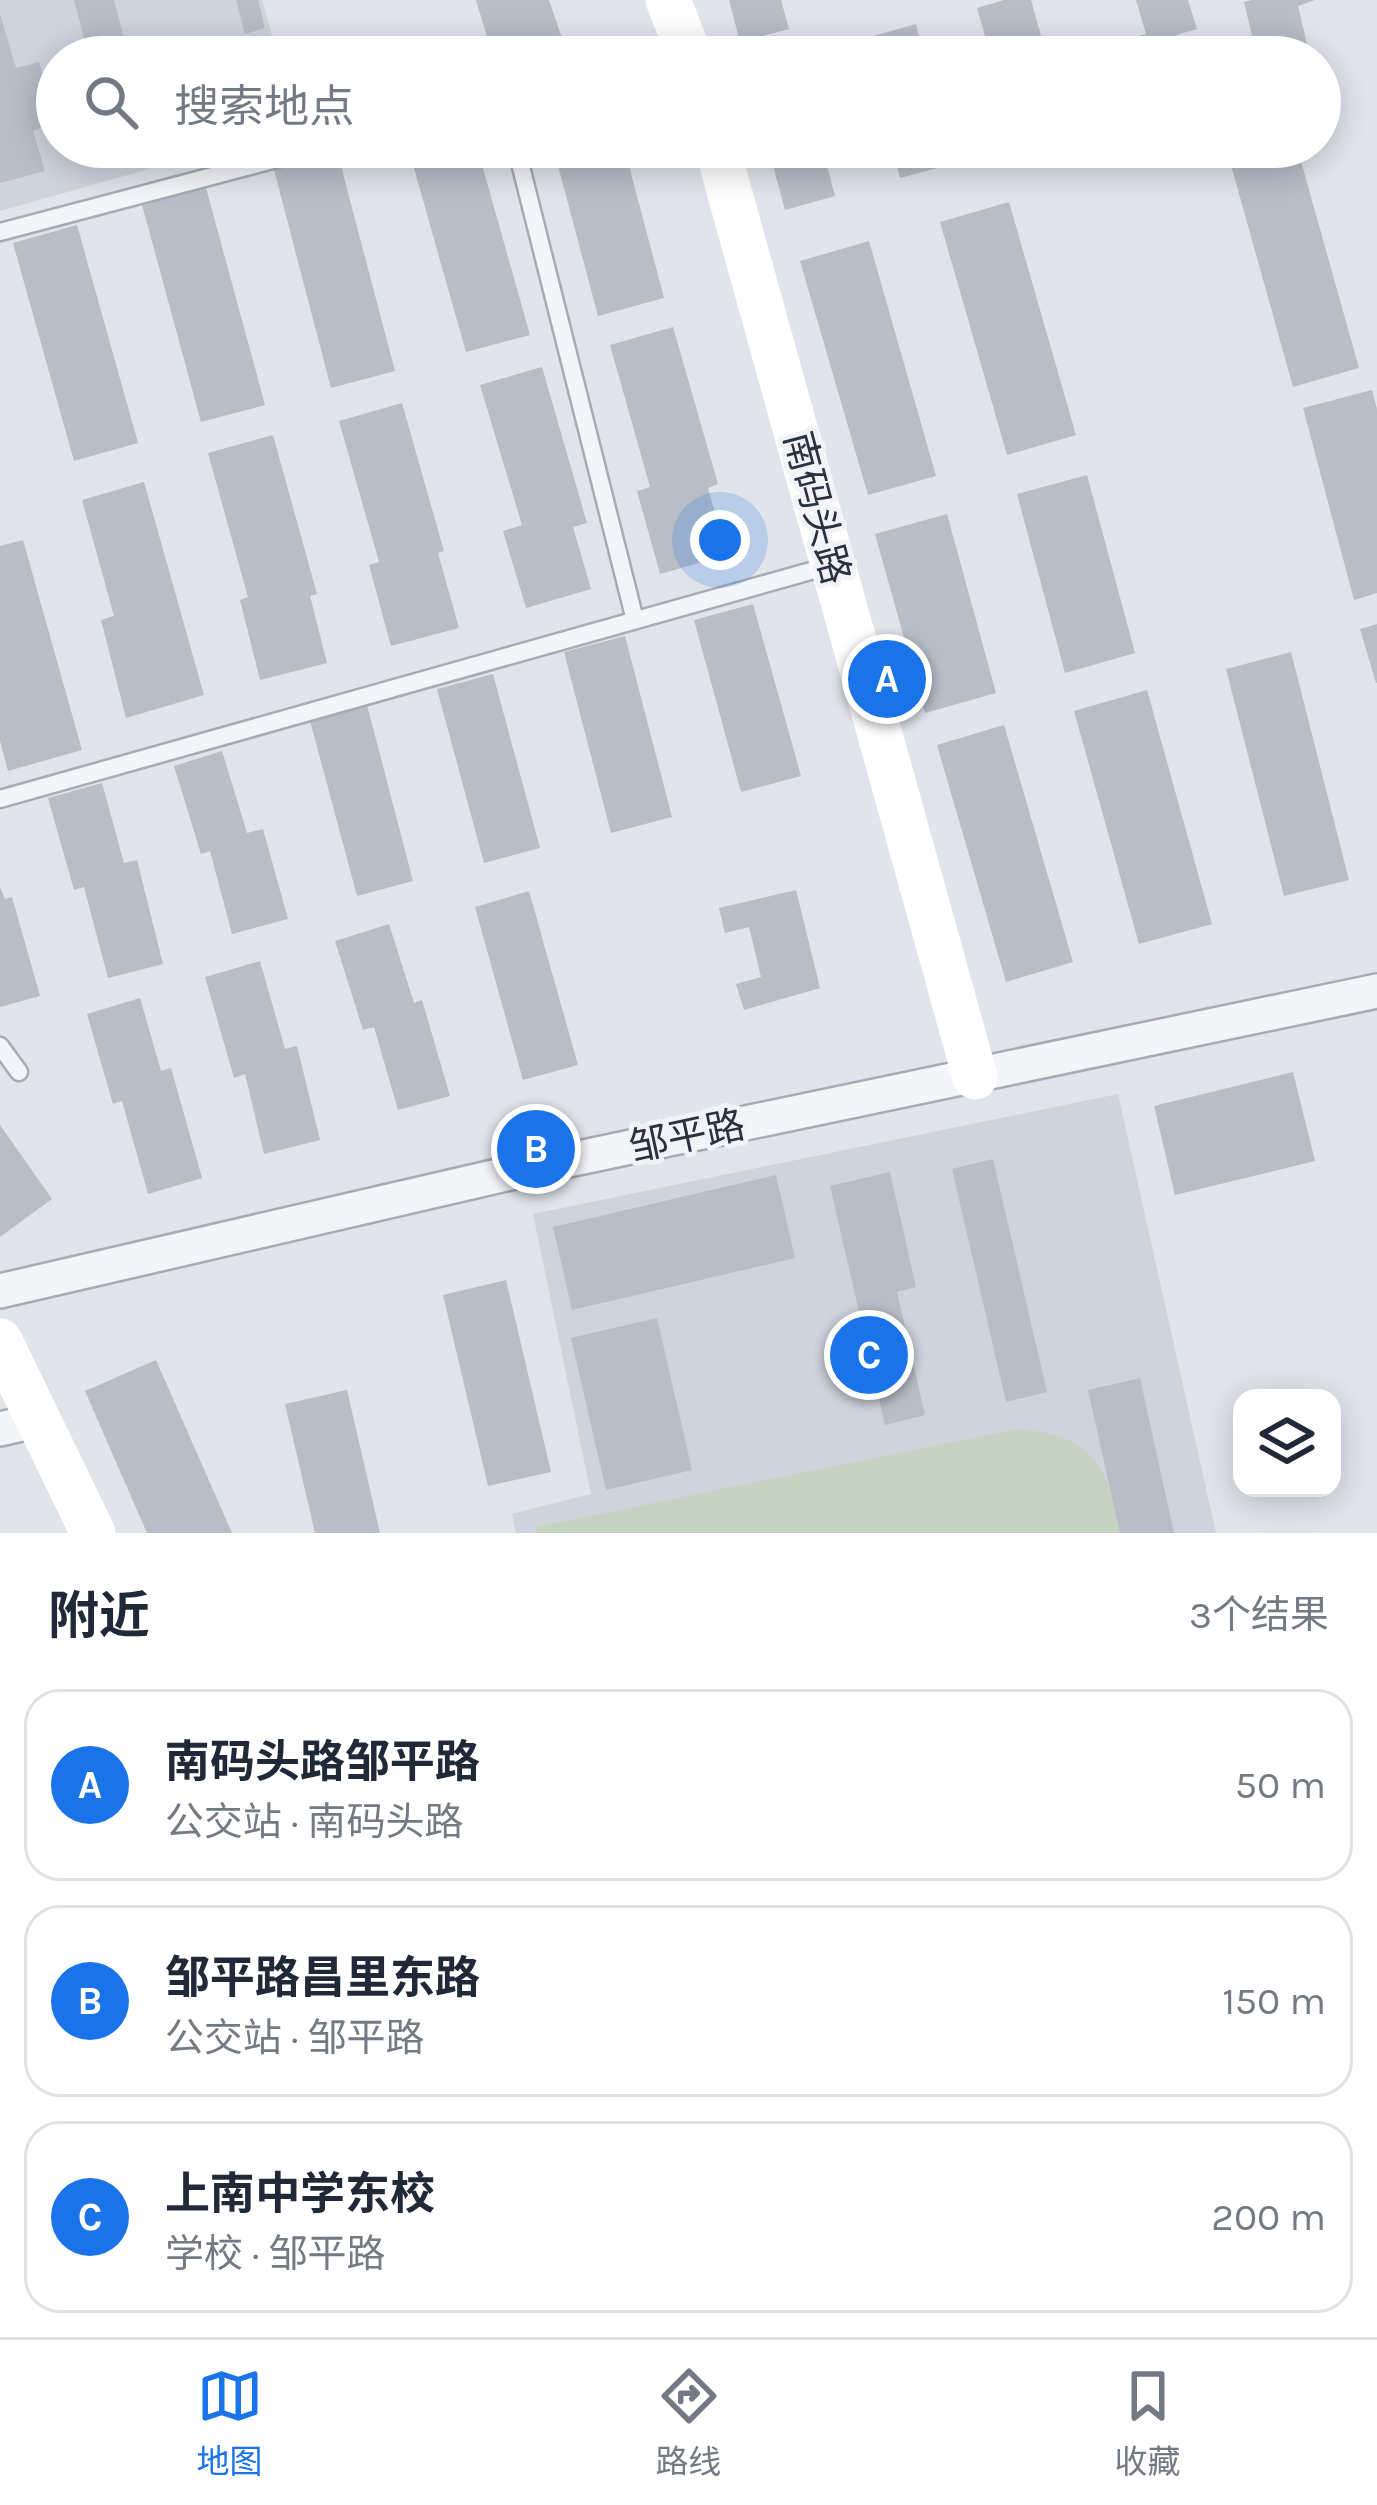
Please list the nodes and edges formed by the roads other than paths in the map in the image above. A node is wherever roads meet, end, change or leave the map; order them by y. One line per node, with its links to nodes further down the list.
1 (668, 0): 2 (street)
2 (682, 36)
3 (242, 168): 6 (lane)
4 (521, 168): 8 (lane)
5 (723, 168): 7 (street, 南码头路)
6 (0, 232)
7 (833, 565): 8 (lane); 13 (street, 南码头路)
8 (635, 620): 9 (lane)
9 (0, 799)
10 (1377, 991): 13 (street, 邹平路)
11 (0, 1046): 12 (lane)
12 (19, 1072)
13 (975, 1077): 14 (street, 邹平路)
14 (0, 1291)
15 (0, 1341): 16 (street)
16 (20, 1425): 17 (street)
17 (93, 1533)

